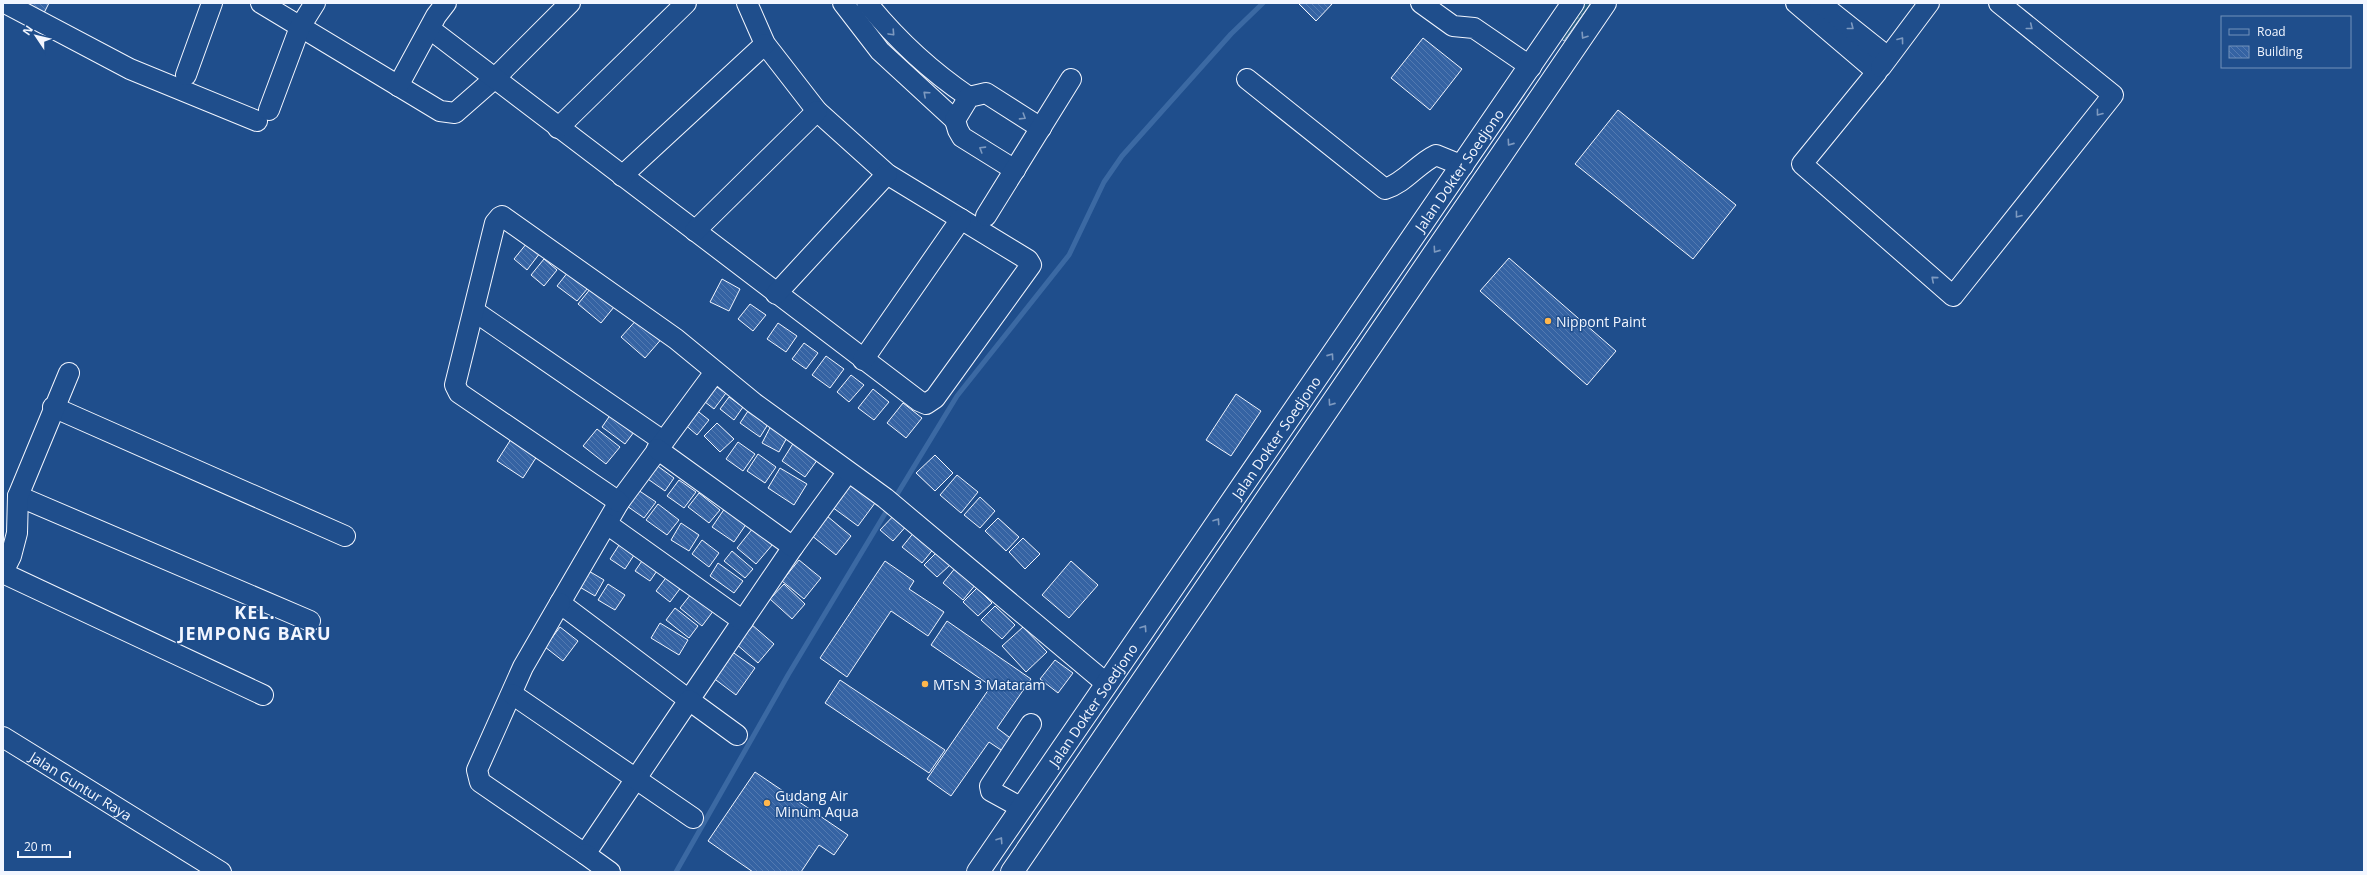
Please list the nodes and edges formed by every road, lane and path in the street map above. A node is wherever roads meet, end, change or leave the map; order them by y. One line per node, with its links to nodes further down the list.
1 (5, 3): 18 (street)
2 (212, 3): 24 (street)
3 (261, 3): 18 (street)
4 (315, 3): 18 (street)
5 (446, 3): 19 (street)
6 (570, 3): 25 (street)
7 (686, 3): 33 (street)
8 (747, 3): 20 (street)
9 (843, 3): 32 (street, one-way to 9)
10 (867, 3): 30 (street, one-way to 30)
11 (1421, 3): 23 (street)
12 (1573, 3): 23 (highway, Jalan Dokter Soedjono)
13 (1605, 3): 21 (highway, Jalan Dokter Soedjono, one-way to 21)
14 (1796, 3): 22 (street)
15 (1820, 3): 22 (street, one-way to 22)
16 (1929, 3): 22 (street, one-way to 16)
17 (1999, 3): 22 (street, one-way to 22)
18 (300, 27): 28 (street)
19 (430, 29): 25 (street); 28 (street)
20 (765, 44): 31 (street); 38 (street)
21 (1568, 60): 23 (highway); 29 (highway, Jalan Dokter Soedjono)
22 (1883, 64)
23 (1532, 66): 29 (highway); 35 (highway, Jalan Dokter Soedjono)
24 (186, 75)
25 (495, 78): 28 (street); 33 (street)
26 (1071, 79): 34 (street)
27 (1247, 79): 35 (street)
28 (398, 86)
29 (1545, 92): 49 (highway, Jalan Dokter Soedjono, one-way to 49)
30 (969, 96): 32 (street); 34 (street, one-way to 34)
31 (817, 111): 37 (street); 41 (street)
32 (955, 120): 36 (street, one-way to 32)
33 (558, 128): 38 (street)
34 (1041, 128): 36 (street)
35 (1463, 166): 48 (highway, Jalan Dokter Soedjono, one-way to 35)
36 (1015, 170): 39 (street)
37 (887, 174): 40 (street); 42 (street)
38 (622, 176): 41 (street)
39 (986, 216)
40 (961, 219): 44 (street); 44 (street)
41 (695, 231): 42 (street)
42 (776, 294): 44 (street)
43 (474, 311): 45 (street); 50 (street); 55 (street)
44 (863, 360)
45 (715, 372): 50 (street); 53 (street)
46 (69, 373): 47 (street)
47 (53, 407): 54 (street); 57 (street)
48 (1289, 416): 49 (highway); 51 (highway, Jalan Dokter Soedjono)
49 (1312, 431): 52 (highway, Jalan Dokter Soedjono)
50 (660, 445): 55 (street); 58 (street)
51 (1265, 451): 52 (highway); 63 (highway, Jalan Dokter Soedjono, one-way to 51)
52 (1287, 467): 77 (highway, Jalan Dokter Soedjono)
53 (847, 473): 58 (street); 63 (street)
54 (18, 496): 59 (street); 61 (street)
55 (619, 502): 56 (street)
56 (607, 524): 60 (street); 62 (street)
57 (345, 536)
58 (793, 547): 62 (street)
59 (3, 572): 65 (street)
60 (560, 603): 64 (street); 66 (street)
61 (310, 621)
62 (743, 621): 66 (street)
63 (1107, 684): 71 (highway, Jalan Dokter Soedjono)
64 (512, 694): 70 (street); 73 (street)
65 (263, 695)
66 (689, 700): 68 (street); 70 (street)
67 (1031, 724): 71 (street)
68 (736, 735)
69 (3, 737): 74 (street, Jalan Guntur Raya)
70 (636, 778): 72 (street); 73 (street)
71 (1022, 808): 76 (highway, Jalan Dokter Soedjono, one-way to 71)
72 (693, 818)
73 (586, 854): 75 (street)
74 (220, 872)
75 (610, 872)
76 (978, 872)
77 (1012, 872)

